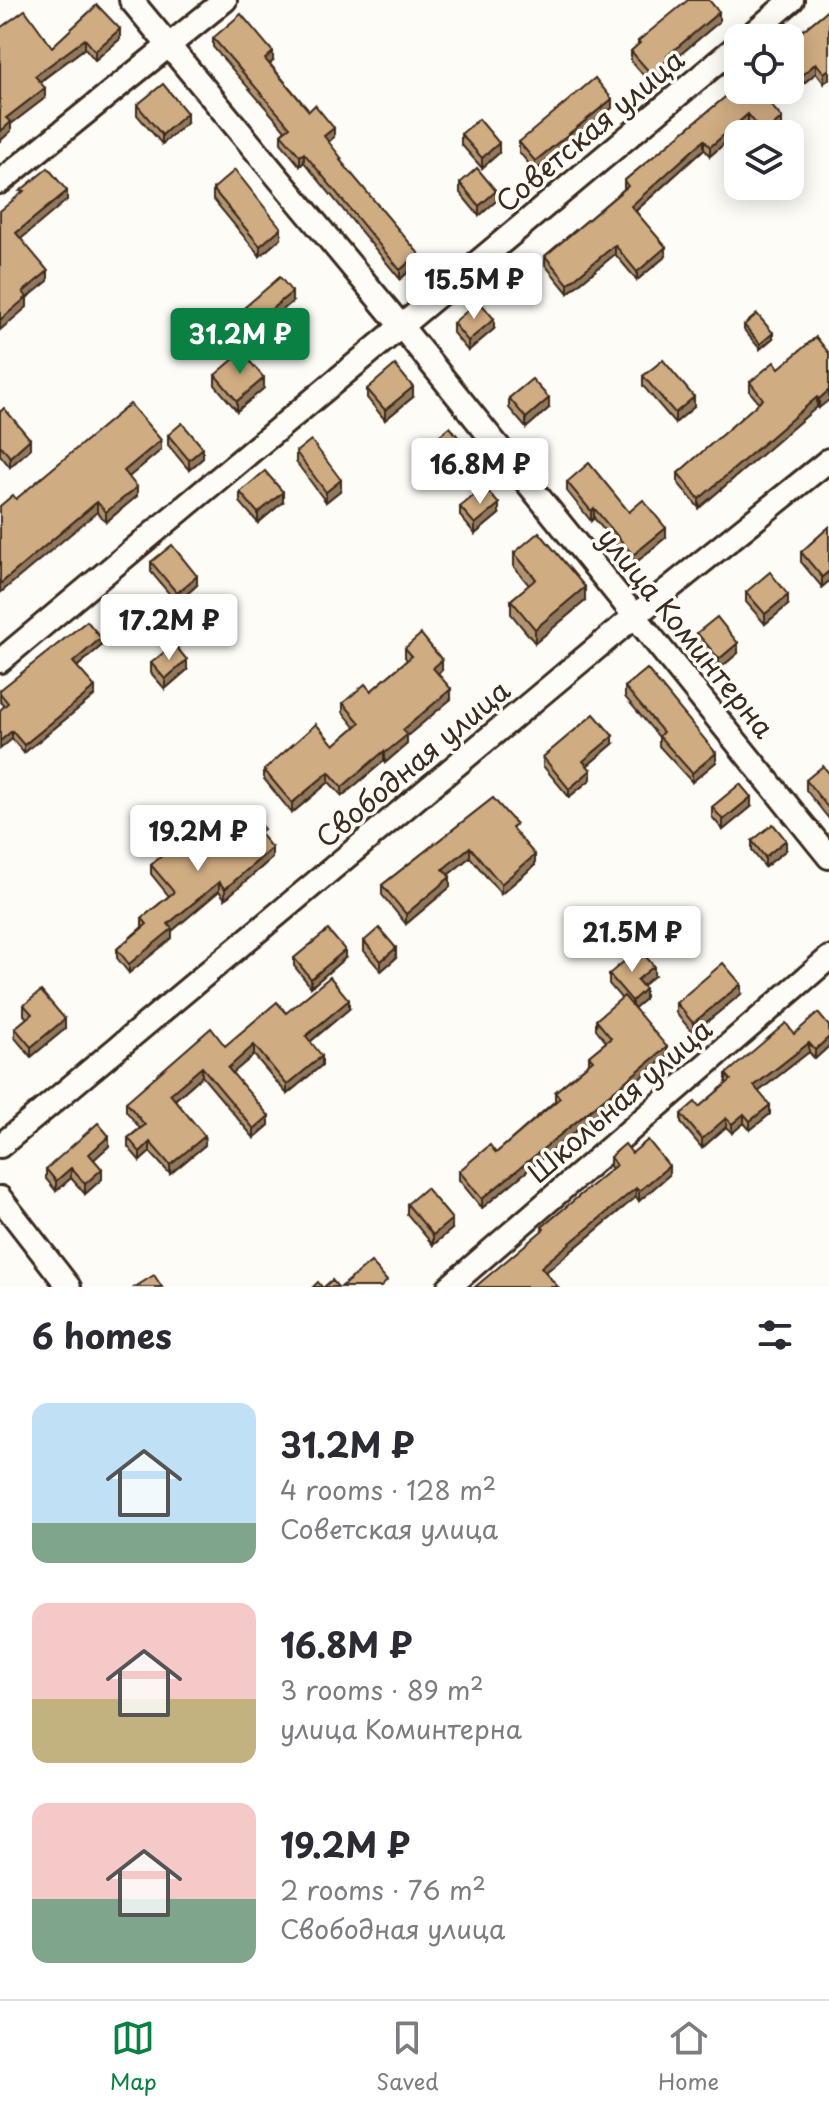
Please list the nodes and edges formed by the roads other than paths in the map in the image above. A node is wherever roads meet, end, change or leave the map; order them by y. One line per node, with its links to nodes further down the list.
1 (131, 0): 5 (street, улица Коминтерна)
2 (225, 0): 5 (street)
3 (792, 0): 4 (street)
4 (764, 24)
5 (169, 46): 7 (street); 8 (street, улица Коминтерна)
6 (724, 57): 8 (street, Советская улица)
7 (0, 182)
8 (401, 326): 10 (street, улица Коминтерна); 11 (street, Советская улица)
9 (829, 460): 10 (street, Свободная улица)
10 (636, 615): 12 (street, улица Коминтерна); 14 (street, Свободная улица)
11 (0, 661)
12 (829, 857)
13 (829, 958): 17 (street, Школьная улица)
14 (0, 1146)
15 (0, 1198): 16 (street)
16 (69, 1287)
17 (449, 1287)

